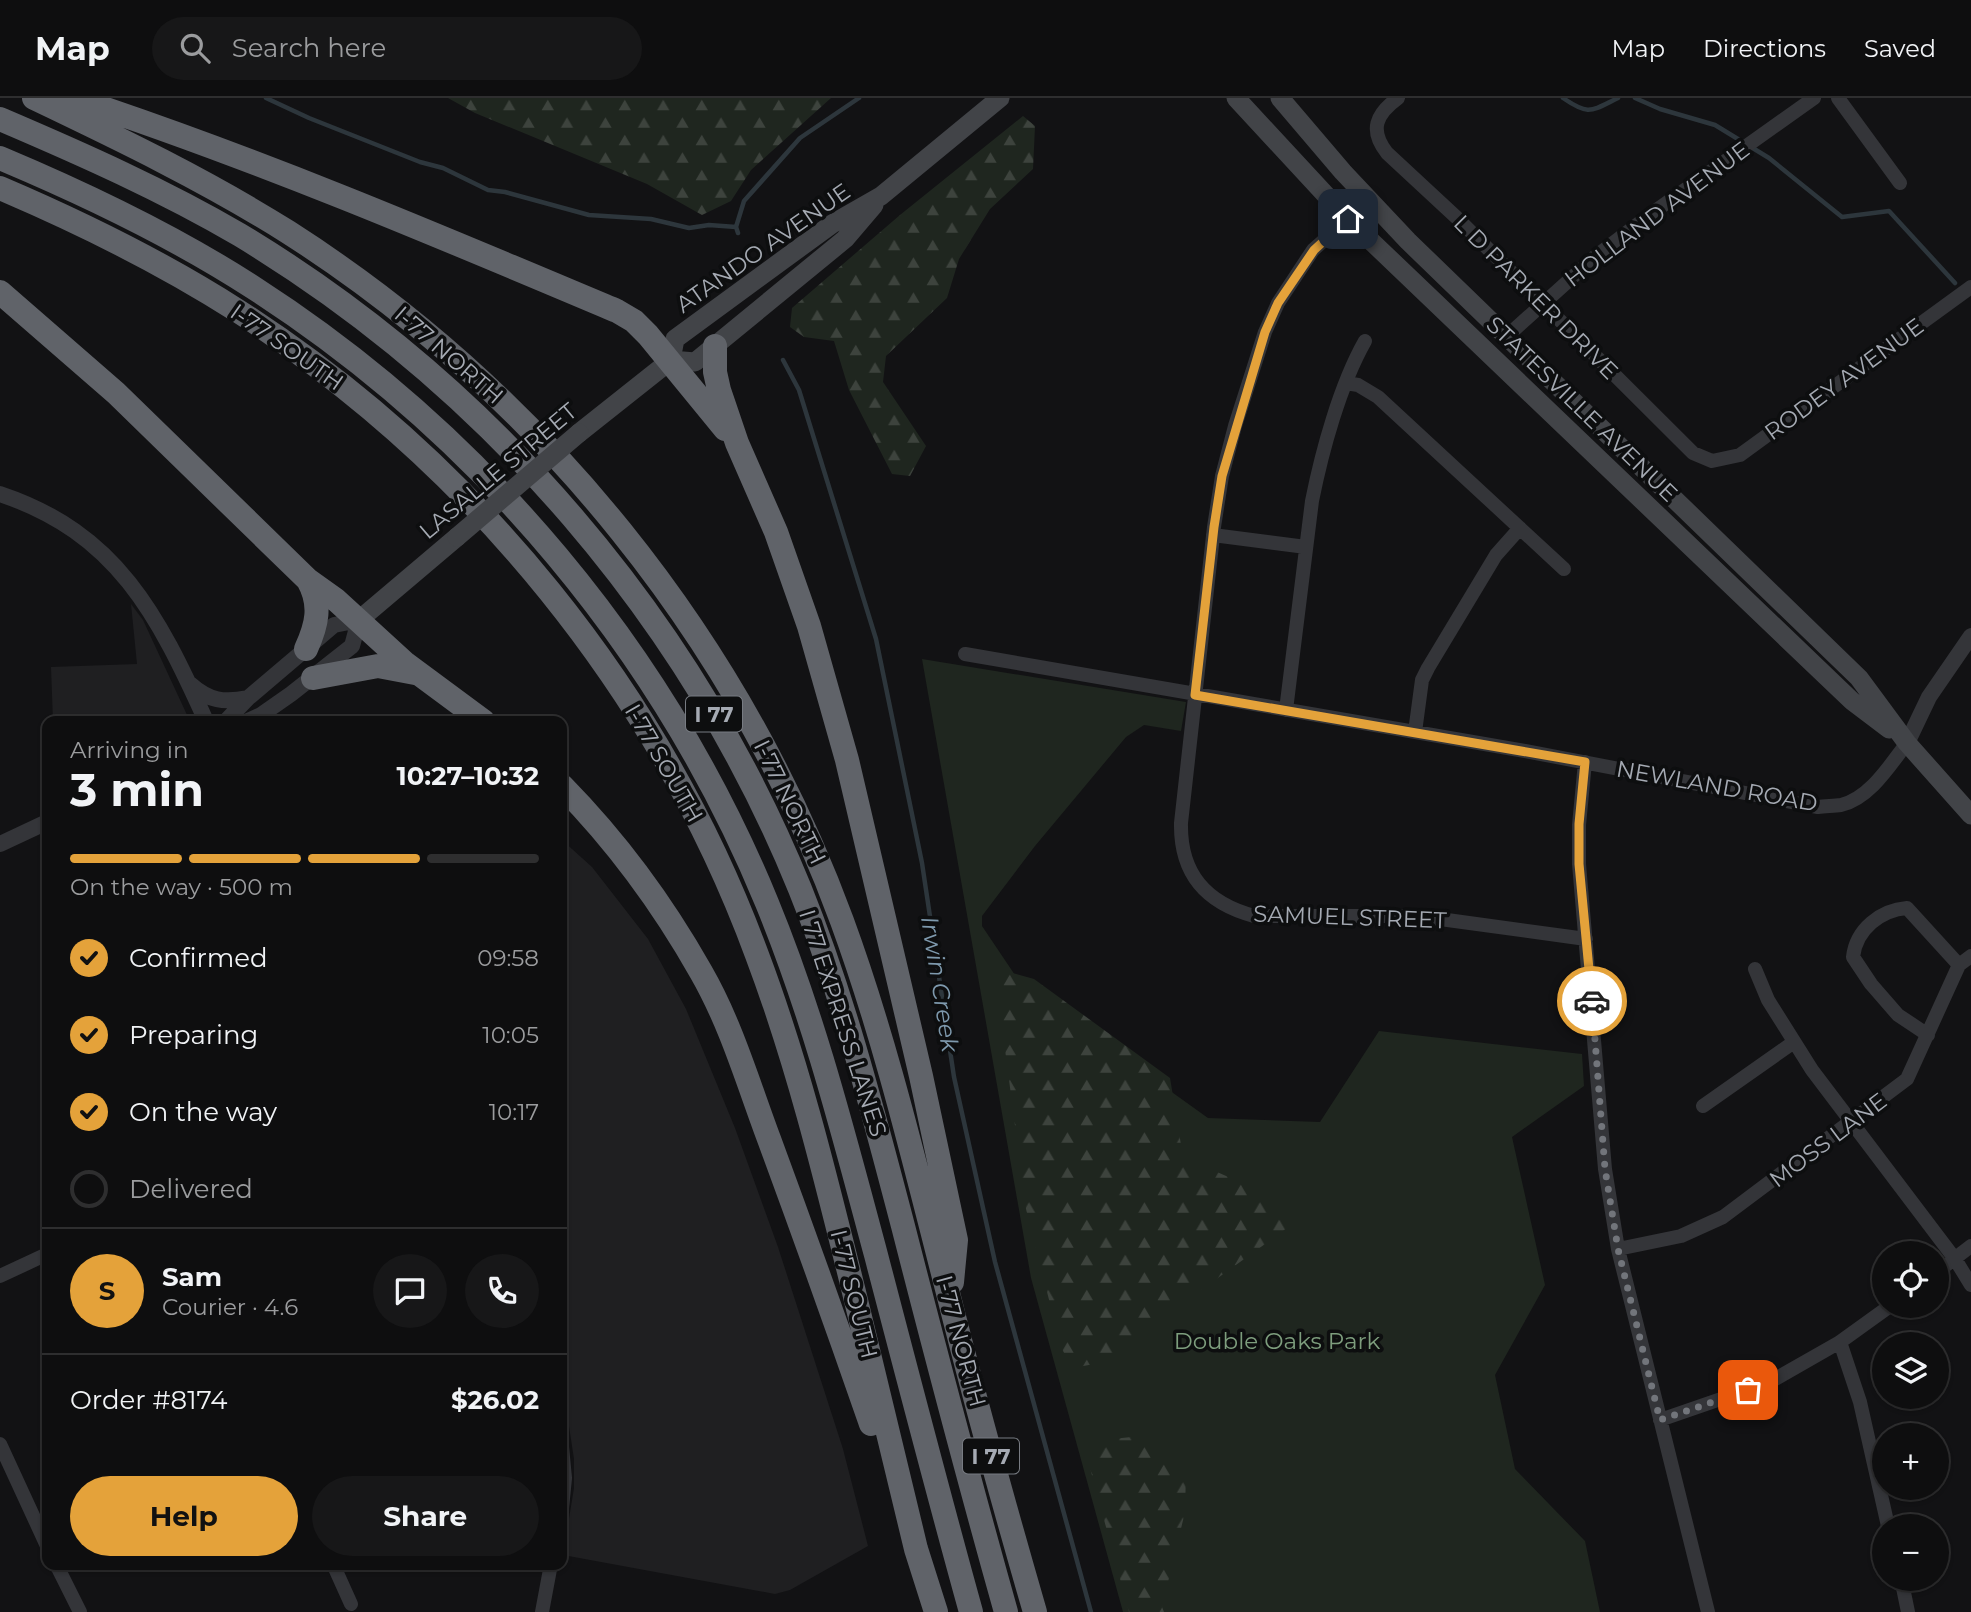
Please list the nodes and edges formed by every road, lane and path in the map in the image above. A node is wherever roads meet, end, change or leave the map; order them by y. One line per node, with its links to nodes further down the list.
1 (34, 98): 66 (highway, I-77 NORTH / I 77)
2 (73, 98): 21 (highway)
3 (1000, 98): 13 (main road, ATANDO AVENUE)
4 (1236, 98): 14 (main road, STATESVILLE AVENUE)
5 (1280, 98): 18 (main road, STATESVILLE AVENUE)
6 (1398, 98): 17 (street, L D PARKER DRIVE)
7 (1814, 98): 17 (street, HOLLAND AVENUE)
8 (1838, 98): 11 (street)
9 (0, 119): 83 (highway, I 77 EXPRESS LANES / I 77)
10 (0, 158): 82 (highway, I 77 EXPRESS LANES / I 77)
11 (1900, 183)
12 (0, 188): 73 (highway, I-77 SOUTH / I 77)
13 (881, 196): 20 (main road, ATANDO AVENUE); 21 (main road, ATANDO AVENUE)
14 (1348, 219): 27 (street, SAMUEL STREET); 46 (main road, STATESVILLE AVENUE)
15 (1971, 287): 24 (street, RODEY AVENUE)
16 (0, 292): 30 (highway)
17 (1542, 304): 18 (street, HOLLAND AVENUE); 24 (street, L D PARKER DRIVE)
18 (1506, 337): 46 (main road, STATESVILLE AVENUE)
19 (1365, 341): 22 (street)
20 (715, 346): 21 (main road, ATANDO AVENUE); 23 (highway)
21 (671, 360): 23 (highway); 31 (main road, LASALLE STREET, bridge)
22 (1346, 383): 26 (street); 28 (street)
23 (737, 443): 66 (highway)
24 (1712, 461)
25 (0, 494): 37 (street)
26 (1520, 528): 29 (street); 45 (street)
27 (1213, 535): 28 (street); 38 (street, SAMUEL STREET)
28 (1306, 547): 40 (street)
29 (1564, 569)
30 (308, 580): 31 (highway); 33 (highway)
31 (359, 620): 33 (street, LASALLE STREET); 35 (highway); 36 (street, LASALLE STREET)
32 (1971, 636): 46 (street)
33 (306, 649): 39 (street, LASALLE STREET)
34 (965, 654): 38 (street, NEWLAND ROAD)
35 (420, 674): 36 (highway); 44 (highway)
36 (313, 678): 43 (street, LASALLE STREET)
37 (187, 681): 39 (street); 41 (street)
38 (1195, 695): 40 (street, NEWLAND ROAD); 52 (street, SAMUEL STREET)
39 (248, 698): 42 (street, LASALLE STREET)
40 (1286, 710): 45 (street, NEWLAND ROAD)
41 (204, 716)
42 (231, 716)
43 (259, 716)
44 (476, 716)
45 (1415, 732): 47 (street, NEWLAND ROAD)
46 (1907, 743): 47 (street, NEWLAND ROAD); 49 (main road, STATESVILLE AVENUE)
47 (1585, 762): 52 (street)
48 (567, 791): 73 (highway)
49 (1971, 815)
50 (42, 824): 51 (street)
51 (0, 844)
52 (1586, 939): 60 (street)
53 (1965, 961): 55 (street, MOSS LANE); 55 (street)
54 (1755, 969): 56 (street)
55 (1928, 1035): 58 (street, MOSS LANE)
56 (1794, 1042): 57 (street); 58 (street)
57 (1703, 1106)
58 (1852, 1121): 60 (street, MOSS LANE); 62 (street)
59 (1971, 1246): 62 (street)
60 (1618, 1249): 69 (street)
61 (42, 1256): 64 (street)
62 (1955, 1259): 63 (street); 65 (street)
63 (1949, 1263)
64 (0, 1276)
65 (1971, 1285)
66 (950, 1300): 84 (highway, I-77 NORTH / I 77)
67 (1873, 1318): 68 (street)
68 (1840, 1342): 69 (street); 71 (street)
69 (1660, 1420): 85 (street)
70 (0, 1444): 72 (street)
71 (1885, 1514)
72 (42, 1535)
73 (916, 1549): 81 (highway, I-77 SOUTH / I 77)
74 (59, 1570): 79 (street)
75 (336, 1570): 78 (street)
76 (550, 1570): 80 (street)
77 (1903, 1591): 86 (street)
78 (351, 1604)
79 (80, 1612)
80 (542, 1612)
81 (936, 1612)
82 (971, 1612)
83 (1006, 1612)
84 (1035, 1612)
85 (1708, 1612)
86 (1908, 1612)

